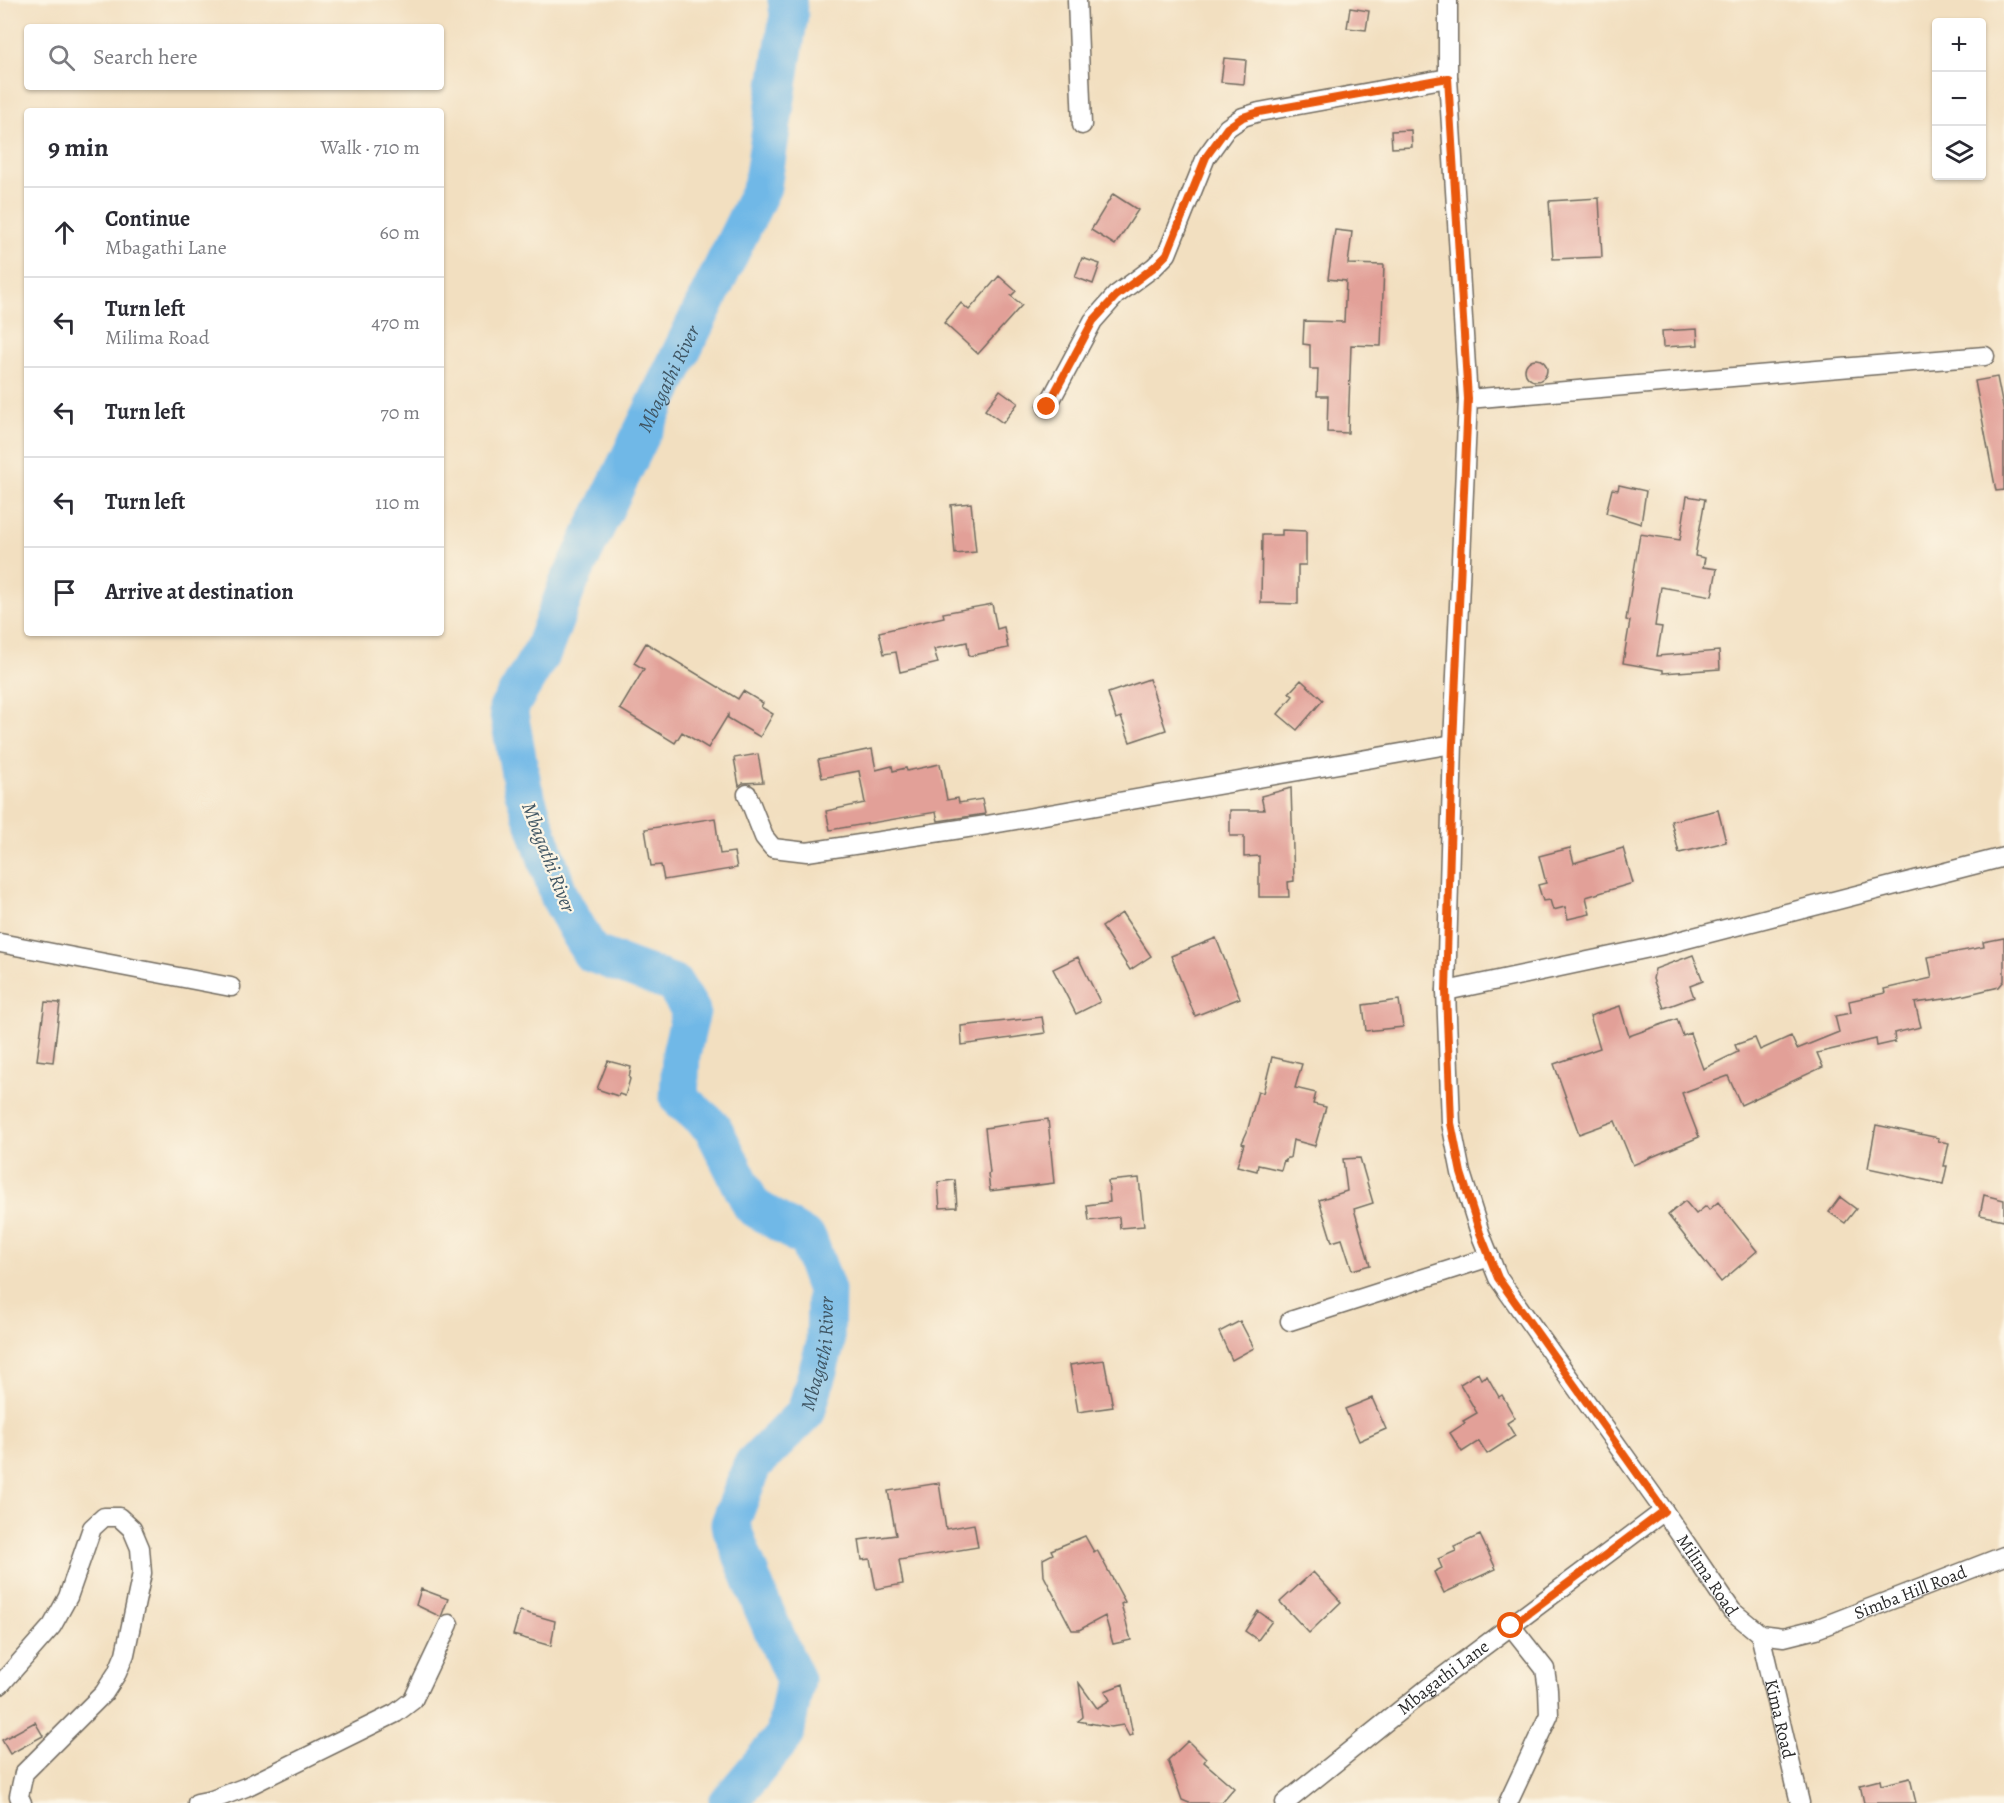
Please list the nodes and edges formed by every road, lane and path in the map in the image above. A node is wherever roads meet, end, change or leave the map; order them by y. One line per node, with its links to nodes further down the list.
1 (1077, 0): 4 (street)
2 (1448, 0): 3 (street, Milima Road)
3 (1448, 78): 6 (street, Milima Road); 7 (street)
4 (1082, 126)
5 (1985, 356): 6 (street)
6 (1468, 399): 8 (street, Milima Road)
7 (1047, 407)
8 (1453, 744): 9 (street); 13 (street, Milima Road)
9 (747, 794)
10 (2004, 857): 13 (street)
11 (0, 942): 12 (street)
12 (231, 987)
13 (1446, 991): 14 (street, Milima Road)
14 (1490, 1257): 15 (street); 16 (street, Milima Road)
15 (1290, 1321)
16 (1664, 1511): 19 (street, Mbagathi Lane); 20 (street, Milima Road)
17 (2004, 1556): 20 (street, Simba Hill Road)
18 (449, 1624): 23 (street)
19 (1511, 1626): 24 (street, Mbagathi Lane); 25 (street)
20 (1760, 1634): 26 (street, Kima Road)
21 (0, 1685): 22 (street)
22 (22, 1803)
23 (198, 1803)
24 (1285, 1803)
25 (1508, 1803)
26 (1800, 1803)

